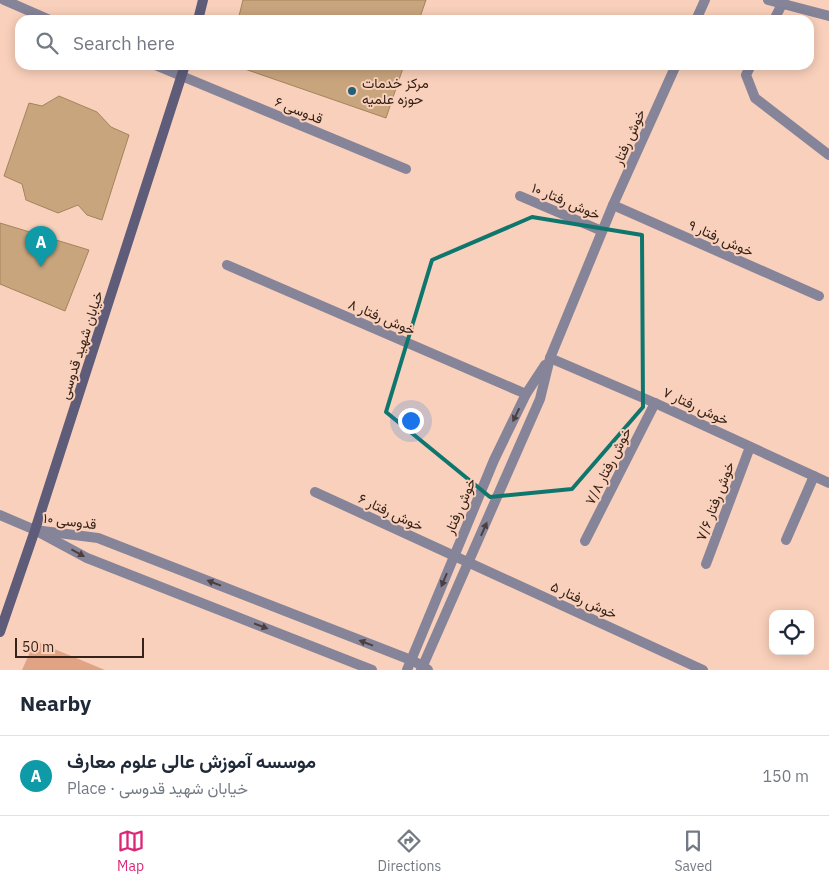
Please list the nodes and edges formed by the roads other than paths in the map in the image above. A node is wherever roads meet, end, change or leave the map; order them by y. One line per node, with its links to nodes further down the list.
1 (4, 0): 6 (street)
2 (203, 0): 7 (main road)
3 (705, 0): 8 (street)
4 (768, 0): 5 (street)
5 (783, 2): 9 (street); 10 (street)
6 (38, 15)
7 (199, 15)
8 (698, 15)
9 (776, 15)
10 (829, 16)
11 (167, 70): 15 (street, قدوسی ۶)
12 (184, 70): 15 (main road, خیابان شهید قدوسی)
13 (674, 70): 19 (street, خوش رفتار)
14 (748, 70): 16 (street)
15 (182, 76): 17 (street, قدوسی ۶); 31 (main road, خیابان شهید قدوسی)
16 (829, 155)
17 (406, 169)
18 (520, 196): 20 (street, خوش رفتار ۱۰)
19 (613, 205): 20 (street, خوش رفتار); 22 (street, خوش رفتار ۹)
20 (602, 231): 23 (street, خوش رفتار)
21 (227, 265): 24 (street, خوش رفتار ۸)
22 (819, 296)
23 (550, 358): 24 (street, خوش رفتار); 25 (street, خوش رفتار ۷); 35 (street, خوش رفتار, one-way to 23)
24 (526, 394): 34 (street, خوش رفتار, one-way to 34)
25 (655, 403): 26 (street, خوش رفتار ۷); 33 (street, خوش رفتار ۷/۸)
26 (750, 446): 27 (street, خوش رفتار ۷); 36 (street, خوش رفتار ۷/۶)
27 (814, 476): 28 (street, خوش رفتار ۷); 32 (street)
28 (829, 483)
29 (316, 492): 34 (street, خوش رفتار ۶)
30 (0, 514): 31 (street)
31 (35, 530): 37 (main road, خیابان شهید قدوسی); 38 (street, قدوسی ۱۰, one-way to 31); 41 (street, قدوسی ۱۰, one-way to 41)
32 (786, 540)
33 (585, 541)
34 (454, 556): 35 (street, خوش رفتار ۵); 38 (street, خوش رفتار, one-way to 38)
35 (469, 563): 39 (street, خوش رفتار ۵); 40 (street, خوش رفتار)
36 (706, 564)
37 (0, 632)
38 (409, 665): 40 (street, قدوسی ۱۰)
39 (680, 665): 42 (street, خوش رفتار ۵)
40 (424, 669)
41 (372, 670)
42 (703, 670)

